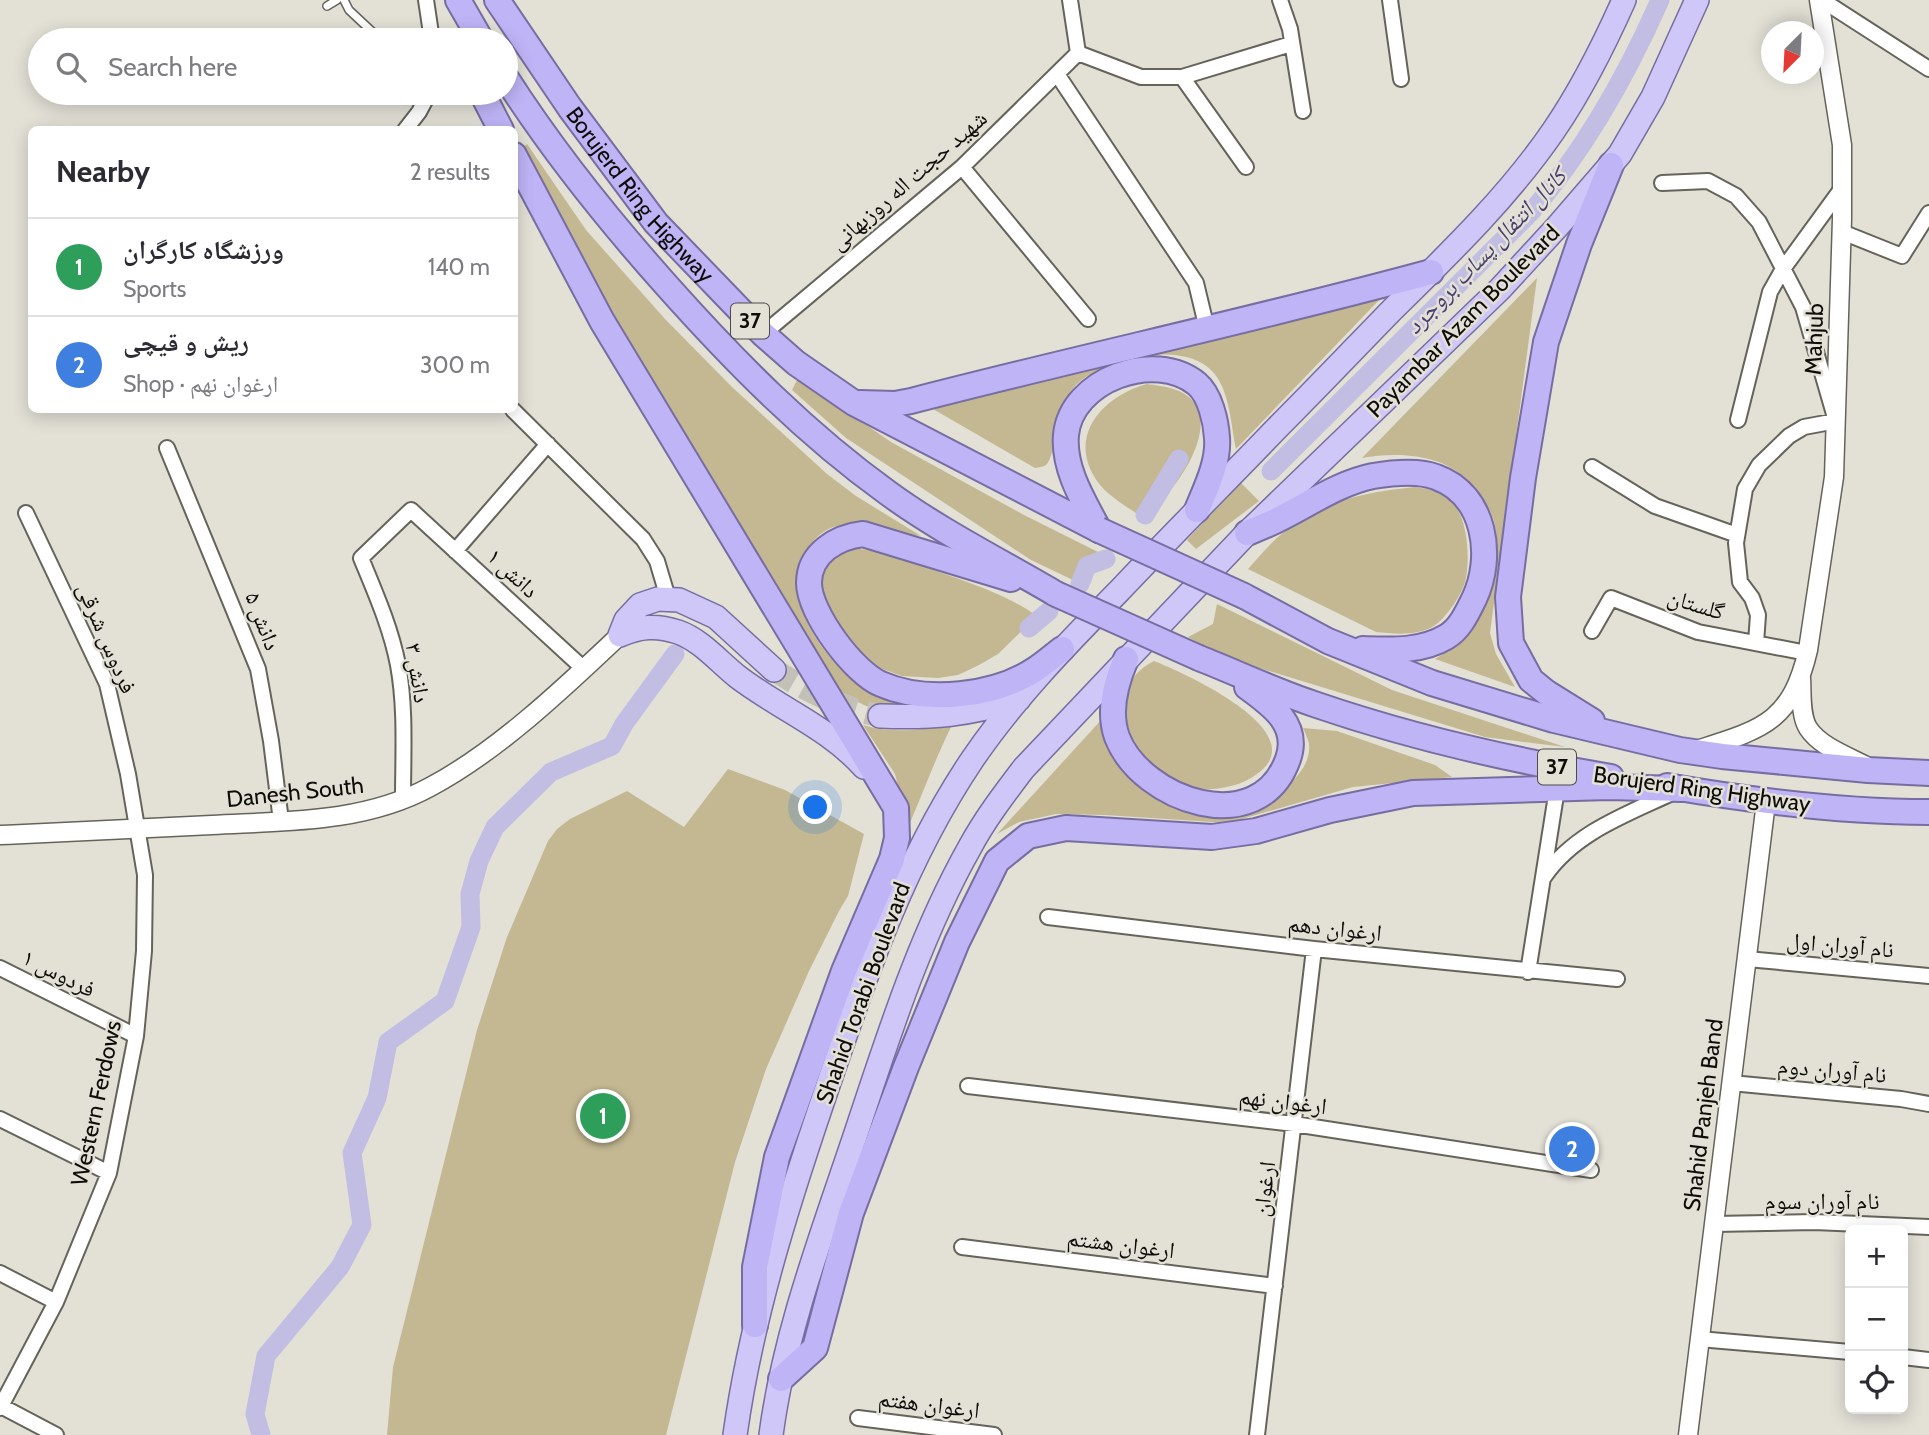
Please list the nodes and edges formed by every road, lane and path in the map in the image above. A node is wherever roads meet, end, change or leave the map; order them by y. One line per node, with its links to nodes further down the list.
1 (337, 0): 13 (lane)
2 (344, 0): 14 (lane)
3 (426, 0): 15 (street)
4 (448, 0): 16 (highway)
5 (458, 0): 17 (highway)
6 (497, 0): 18 (highway, Borujerd Ring Highway / 37)
7 (1070, 0): 21 (street)
8 (1280, 0): 20 (street)
9 (1390, 0): 25 (street)
10 (1624, 0): 41 (main road)
11 (1697, 0): 33 (main road, Payambar Azam Boulevard)
12 (1828, 2): 22 (street); 37 (street, Mahjub)
13 (327, 6)
14 (368, 28)
15 (430, 28)
16 (457, 28)
17 (474, 28)
18 (516, 28)
19 (518, 31): 44 (highway, Borujerd Ring Highway / 37)
20 (1291, 44): 24 (street); 29 (street)
21 (1078, 53): 23 (street, شهید حجت اله روزبهانی); 24 (street)
22 (1928, 65)
23 (1057, 74): 34 (street, شهید حجت اله روزبهانی); 43 (street)
24 (1182, 77): 35 (street)
25 (1402, 79)
26 (518, 95): 59 (highway, Borujerd Ring Highway / 37)
27 (423, 105): 30 (street)
28 (488, 105): 31 (highway)
29 (1303, 111)
30 (408, 126)
31 (499, 126)
32 (518, 163): 82 (highway)
33 (1611, 165): 55 (main road, Payambar Azam Boulevard); 75 (highway)
34 (962, 167): 42 (street); 44 (street, شهید حجت اله روزبهانی)
35 (1246, 167)
36 (1662, 183): 40 (street)
37 (1842, 188): 39 (street, Mahjub); 40 (street)
38 (1929, 213): 39 (street)
39 (1842, 232): 48 (street, Mahjub)
40 (1783, 269): 47 (street); 48 (street)
41 (1431, 272): 43 (highway); 52 (main road)
42 (1088, 319)
43 (1207, 329): 45 (highway)
44 (764, 334): 45 (highway, Borujerd Ring Highway / 37)
45 (854, 403): 54 (highway, Borujerd Ring Highway / 37)
46 (516, 413): 49 (street)
47 (1738, 420)
48 (1836, 421): 56 (street); 67 (street, Mahjub)
49 (548, 444): 57 (street); 60 (street)
50 (167, 448): 85 (street, دانش ۵)
51 (1592, 467): 56 (street)
52 (1197, 510): 54 (highway); 66 (main road, Shahid Torabi Boulevard)
53 (26, 513): 86 (street, فردوس شرقی)
54 (1099, 530): 64 (highway, Borujerd Ring Highway / 37, bridge)
55 (1247, 533): 61 (main road, Payambar Azam Boulevard); 64 (highway)
56 (1737, 535): 65 (street)
57 (455, 551): 58 (street, دانش ۱); 70 (street, دانش ۱)
58 (361, 558): 81 (street, دانش ۳)
59 (1056, 594): 66 (highway); 68 (highway, 37, bridge)
60 (668, 598): 63 (main road); 71 (main road)
61 (1178, 605): 69 (main road, Shahid Torabi Boulevard)
62 (1592, 631): 65 (street, گلستان)
63 (621, 635): 70 (street, Danesh South); 82 (main road)
64 (1328, 642): 75 (highway, Borujerd Ring Highway / 37)
65 (1756, 643): 67 (street, گلستان)
66 (1062, 649): 73 (main road, Shahid Torabi Boulevard)
67 (1807, 653): 72 (street, Mahjub)
68 (1199, 658): 69 (highway); 80 (highway, Borujerd Ring Highway / 37)
69 (1126, 659): 115 (main road, Shahid Torabi Boulevard)
70 (584, 669): 81 (street, Danesh South)
71 (774, 670)
72 (1801, 678): 76 (street); 77 (street)
73 (1020, 699): 74 (main road); 110 (main road, Shahid Torabi Boulevard)
74 (880, 716)
75 (1644, 741): 76 (highway, Borujerd Ring Highway / 37)
76 (1692, 752): 77 (highway, Borujerd Ring Highway / 37)
77 (1875, 771): 78 (highway, Borujerd Ring Highway / 37)
78 (1929, 773)
79 (1557, 789): 80 (highway); 88 (street); 115 (highway)
80 (1681, 789): 83 (highway, Borujerd Ring Highway / 37); 88 (street)
81 (403, 799): 85 (street, Danesh South)
82 (892, 800): 110 (highway)
83 (1766, 802): 84 (highway, Borujerd Ring Highway / 37); 91 (street, Shahid Panjeh Band)
84 (1929, 812)
85 (281, 821): 86 (street, Danesh South)
86 (137, 829): 87 (street, Danesh South); 96 (street, Western Ferdows)
87 (0, 835)
88 (1542, 881): 93 (street)
89 (1048, 917): 90 (street, ارغوان دهم)
90 (1314, 949): 93 (street, ارغوان دهم); 101 (street, ارغوان)
91 (1747, 959): 94 (street, نام آوران اول); 97 (street, Shahid Panjeh Band)
92 (0, 968): 96 (street, فردوس ۱)
93 (1528, 972): 95 (street, ارغوان دهم)
94 (1929, 976)
95 (1617, 979)
96 (136, 1036): 103 (street, Western Ferdows)
97 (1731, 1083): 99 (street, نام آوران دوم); 104 (street, Shahid Panjeh Band)
98 (968, 1087): 101 (street, ارغوان نهم)
99 (1929, 1104)
100 (0, 1119): 103 (street)
101 (1294, 1124): 102 (street, ارغوان نهم); 108 (street, ارغوان)
102 (1591, 1170)
103 (109, 1173): 109 (street, Western Ferdows)
104 (1714, 1224): 105 (street, نام آوران سوم); 111 (street, Shahid Panjeh Band)
105 (1929, 1227)
106 (962, 1247): 108 (street, ارغوان هشتم)
107 (0, 1273): 109 (street)
108 (1275, 1286): 122 (street, ارغوان)
109 (56, 1301): 116 (street, Western Ferdows)
110 (755, 1325): 119 (main road, Shahid Torabi Boulevard)
111 (1699, 1339): 112 (street); 123 (street, Shahid Panjeh Band)
112 (1845, 1352)
113 (1908, 1358): 114 (street)
114 (1929, 1360)
115 (781, 1379): 120 (main road, Shahid Torabi Boulevard)
116 (1, 1407): 118 (street)
117 (858, 1418): 121 (street, ارغوان هفتم)
118 (56, 1435)
119 (735, 1435)
120 (771, 1435)
121 (994, 1435)
122 (1257, 1435)
123 (1688, 1435)

